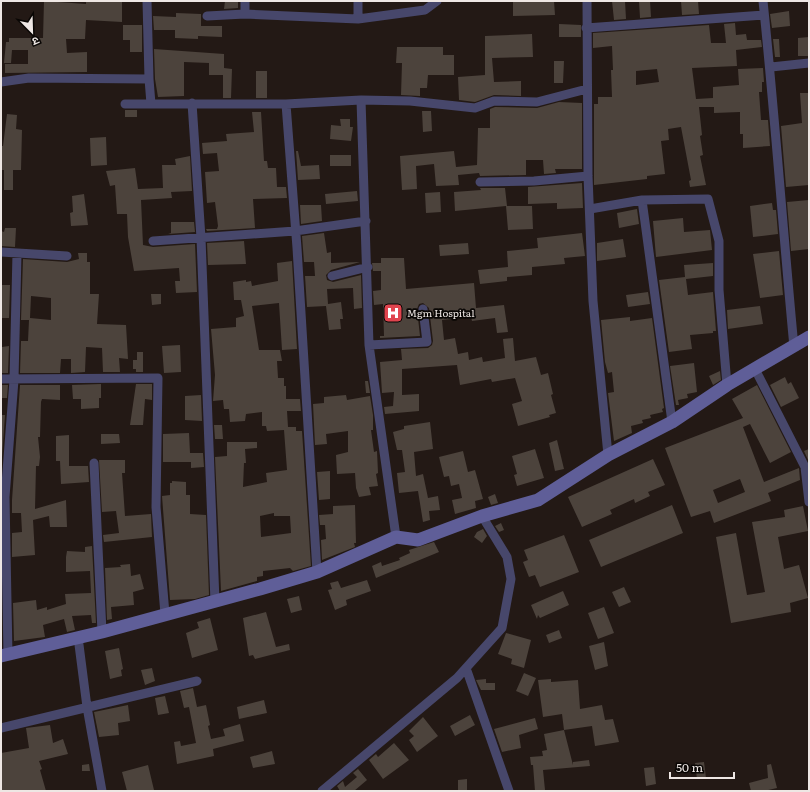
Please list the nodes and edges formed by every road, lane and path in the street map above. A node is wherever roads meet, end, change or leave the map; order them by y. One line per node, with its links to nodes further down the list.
1 (147, 1): 14 (street)
2 (245, 1): 7 (street)
3 (358, 1): 10 (street)
4 (437, 1): 10 (street)
5 (587, 1): 11 (street)
6 (763, 1): 8 (street)
7 (245, 14): 9 (street); 10 (street)
8 (764, 15): 11 (street); 13 (street)
9 (207, 16)
10 (358, 19)
11 (586, 28): 16 (street)
12 (809, 63): 13 (street)
13 (771, 67): 38 (street)
14 (149, 79): 15 (street); 20 (street)
15 (1, 82)
16 (587, 89): 17 (street); 22 (street)
17 (361, 100): 21 (street); 26 (street)
18 (192, 103): 20 (street); 21 (street); 28 (street)
19 (125, 104): 20 (street)
20 (152, 104)
21 (286, 104): 27 (street)
22 (588, 176): 23 (street); 25 (street)
23 (480, 182)
24 (642, 200): 25 (street); 42 (street); 43 (street)
25 (590, 209): 44 (street)
26 (366, 221): 27 (street); 33 (street)
27 (294, 231): 28 (street); 49 (street)
28 (201, 238): 29 (street); 50 (street)
29 (153, 241)
30 (1, 252): 31 (street)
31 (17, 253): 32 (street); 41 (street)
32 (67, 256)
33 (368, 267): 34 (street); 37 (street)
34 (332, 276)
35 (423, 309): 37 (street)
36 (809, 337): 38 (street)
37 (369, 345): 48 (street)
38 (794, 347): 39 (street)
39 (755, 369): 42 (street); 46 (street)
40 (1, 379): 41 (street)
41 (14, 380): 51 (street); 54 (street)
42 (727, 385): 43 (street)
43 (672, 422): 44 (street)
44 (608, 455): 47 (street)
45 (94, 464): 52 (street)
46 (809, 502)
47 (482, 516): 48 (street); 55 (street)
48 (396, 537): 49 (street)
49 (317, 572): 50 (street)
50 (215, 602): 51 (street)
51 (165, 614): 52 (street)
52 (102, 632): 53 (street)
53 (78, 637): 54 (street); 57 (street)
54 (4, 655)
55 (466, 668): 59 (street); 62 (street)
56 (197, 681): 57 (street)
57 (87, 707): 58 (street); 60 (street)
58 (1, 728)
59 (331, 788): 61 (street)
60 (102, 791)
61 (322, 791)
62 (509, 791)

